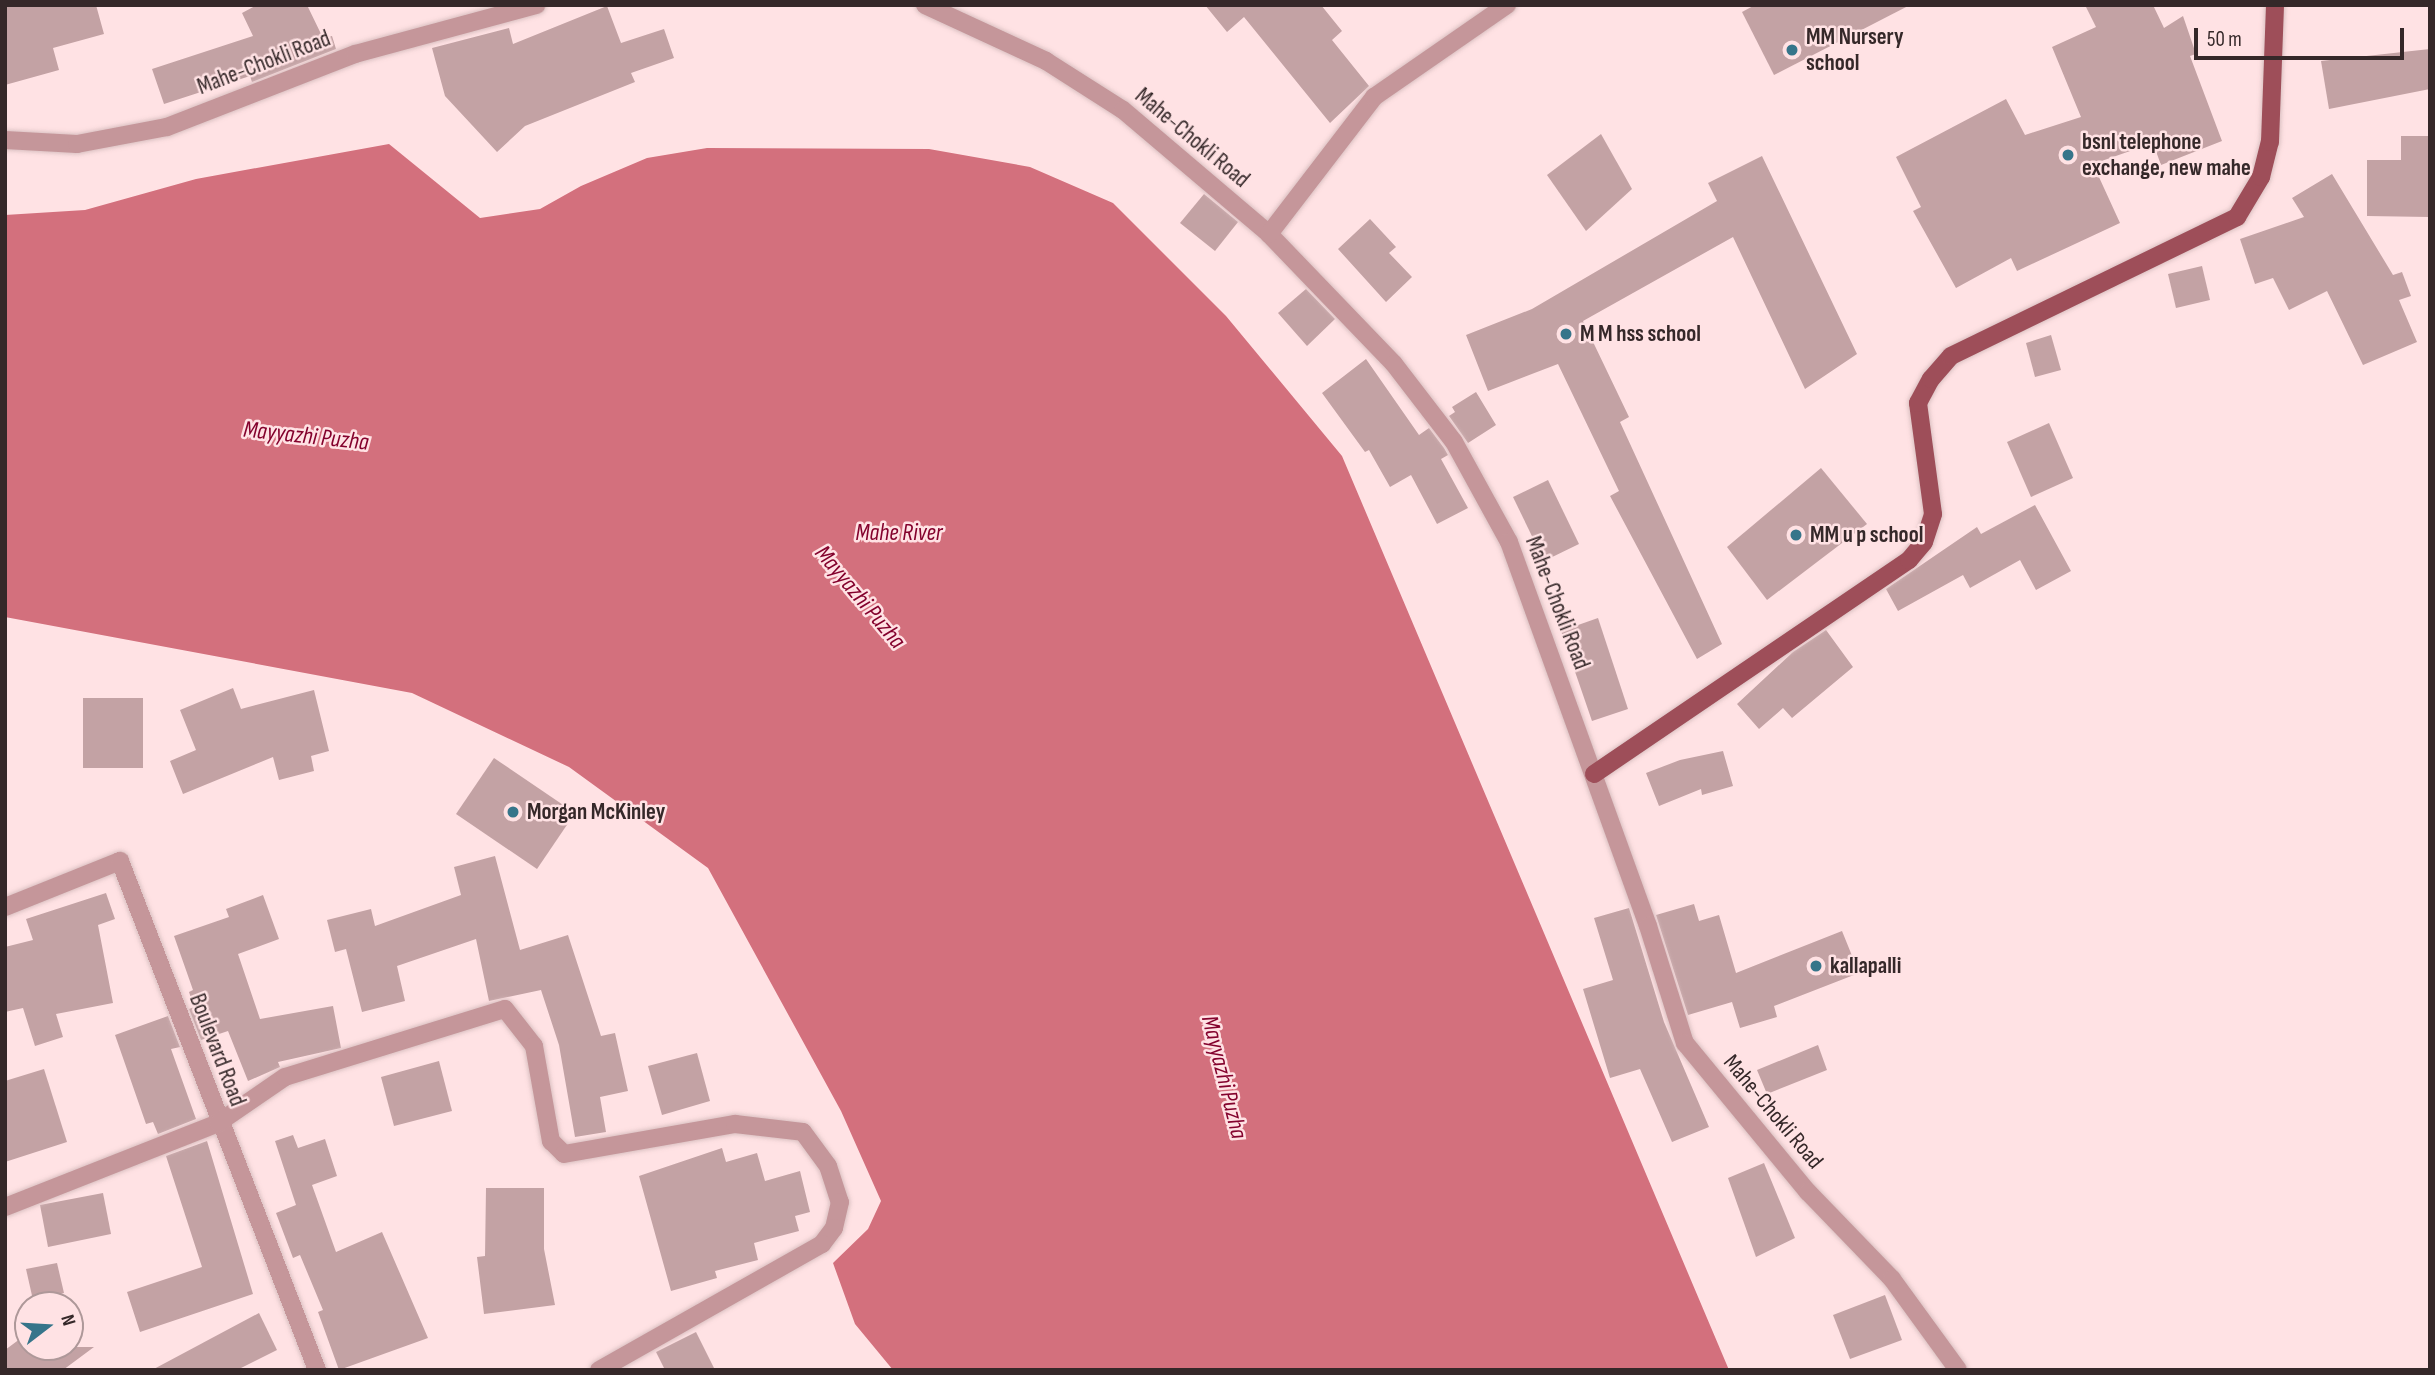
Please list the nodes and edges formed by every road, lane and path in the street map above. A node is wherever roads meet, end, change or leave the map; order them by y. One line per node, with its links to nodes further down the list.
1 (537, 5): 5 (street, Mahe-Chokli Road)
2 (925, 5): 6 (street, Mahe-Chokli Road)
3 (1507, 5): 6 (street)
4 (2275, 5): 7 (main road)
5 (5, 140)
6 (1269, 234): 7 (street, Mahe-Chokli Road)
7 (1594, 774): 13 (street, Mahe-Chokli Road)
8 (5, 907): 9 (street, Boulevard Road)
9 (218, 1123): 10 (street); 11 (street, Boulevard Road); 12 (street)
10 (5, 1207)
11 (317, 1370)
12 (599, 1370)
13 (1958, 1370)

